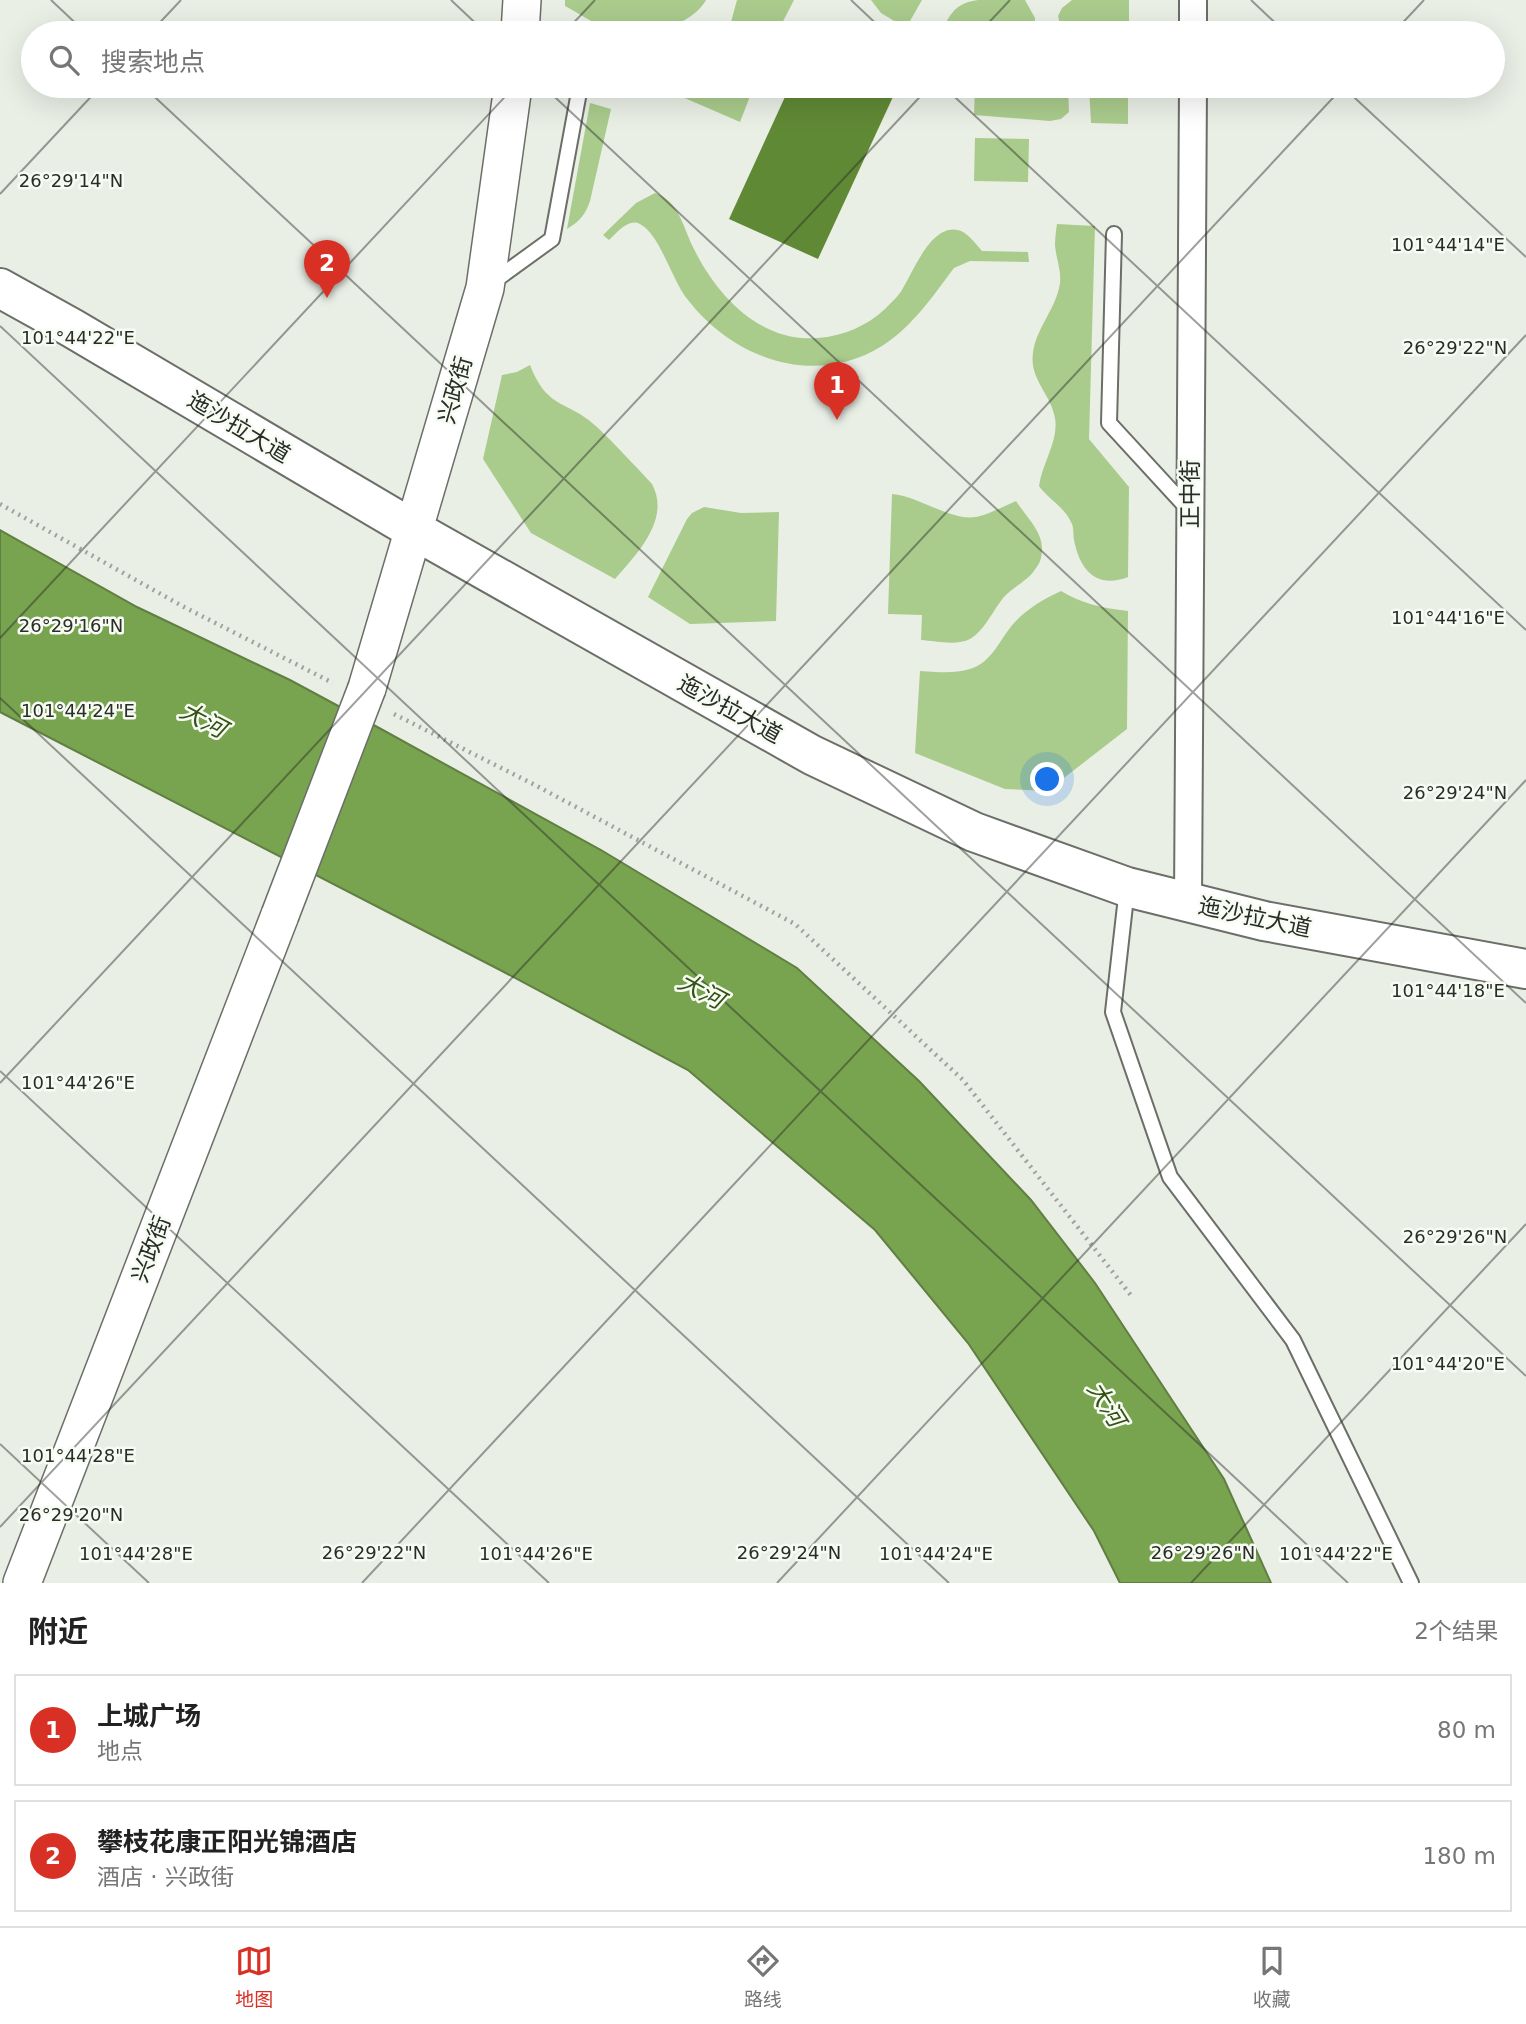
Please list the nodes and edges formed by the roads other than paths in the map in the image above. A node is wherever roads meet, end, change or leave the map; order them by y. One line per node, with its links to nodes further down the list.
1 (522, 0): 3 (street)
2 (1193, 0): 4 (street)
3 (521, 21)
4 (1193, 21)
5 (511, 98): 10 (street, 兴政街)
6 (578, 98): 10 (lane)
7 (1193, 98): 11 (street, 正中街)
8 (1114, 234): 11 (lane)
9 (0, 288): 12 (highway, 迤沙拉大道)
10 (485, 288): 12 (street, 兴政街)
11 (1190, 512): 14 (street, 正中街)
12 (414, 530): 13 (highway, 迤沙拉大道); 16 (street, 兴政街, bridge)
13 (1127, 887): 14 (highway, 迤沙拉大道); 17 (lane)
14 (1188, 902): 15 (highway, 迤沙拉大道)
15 (1526, 969)
16 (22, 1583)
17 (1411, 1583)

